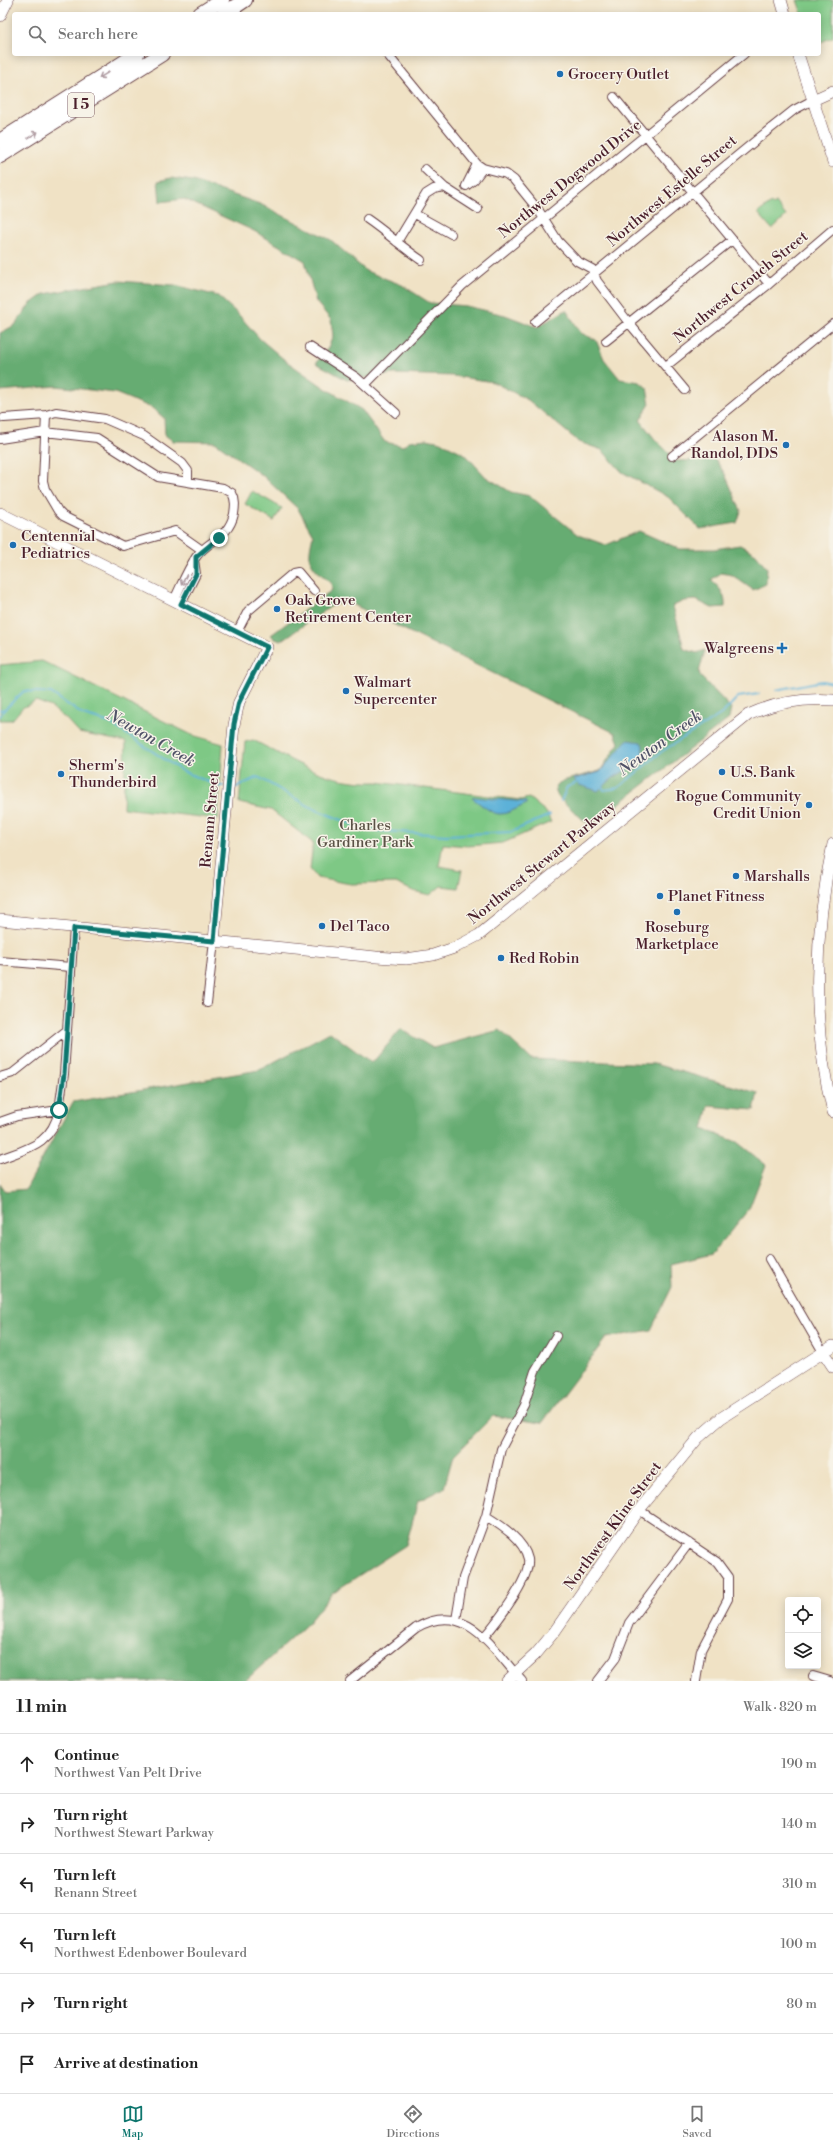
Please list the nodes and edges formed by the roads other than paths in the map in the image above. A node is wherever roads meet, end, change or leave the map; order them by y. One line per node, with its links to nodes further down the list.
1 (8, 0): 8 (main road)
2 (222, 0): 5 (highway)
3 (245, 0): 6 (highway)
4 (781, 0): 7 (main road)
5 (203, 12)
6 (227, 12)
7 (784, 12)
8 (0, 16)
9 (134, 56): 18 (highway, I 5, one-way to 18)
10 (159, 56): 19 (highway, I 5, one-way to 10)
11 (388, 56): 21 (street)
12 (742, 56): 17 (street, Northwest Dogwood Drive)
13 (799, 56): 16 (main road)
14 (833, 91): 16 (main road, Northwest Estelle Street)
15 (614, 97): 17 (street)
16 (813, 100): 20 (main road); 24 (street, Northwest Estelle Street)
17 (645, 135): 24 (street); 28 (street, Northwest Dogwood Drive)
18 (0, 141)
19 (0, 156)
20 (833, 162)
21 (480, 166): 25 (street); 28 (street)
22 (425, 169): 23 (street)
23 (444, 188): 25 (street); 27 (street)
24 (693, 193): 32 (street); 35 (street, Northwest Estelle Street)
25 (455, 195): 26 (street)
26 (478, 209)
27 (415, 214): 31 (street); 33 (street)
28 (543, 218): 35 (street); 43 (street, Northwest Dogwood Drive)
29 (367, 219): 33 (street)
30 (833, 229): 36 (street, Northwest Crouch Street)
31 (451, 234)
32 (732, 240): 36 (street); 38 (street)
33 (397, 242): 34 (street)
34 (421, 260)
35 (594, 275): 37 (street, Northwest Estelle Street); 38 (street)
36 (768, 284): 42 (street, Northwest Crouch Street)
37 (535, 322)
38 (629, 324): 40 (street); 42 (street)
39 (833, 324): 50 (street)
40 (606, 341)
41 (310, 348): 43 (street)
42 (666, 366): 44 (street)
43 (366, 384): 45 (street)
44 (685, 390)
45 (396, 413)
46 (46, 415): 47 (street); 48 (street); 51 (street)
47 (4, 418)
48 (45, 432): 49 (street); 51 (street); 53 (street)
49 (0, 439)
50 (672, 456)
51 (188, 482): 53 (street)
52 (0, 513): 55 (main road)
53 (202, 550): 55 (street)
54 (314, 591): 56 (street)
55 (178, 602): 56 (main road)
56 (236, 632): 61 (main road, Renann Street)
57 (833, 700): 61 (main road, Northwest Stewart Parkway)
58 (833, 844): 68 (main road)
59 (0, 920): 60 (main road, Northwest Stewart Parkway)
60 (74, 928): 61 (main road, Northwest Stewart Parkway); 63 (street)
61 (214, 941): 64 (street, Renann Street)
62 (0, 962): 63 (street)
63 (71, 967): 65 (street)
64 (207, 1003)
65 (66, 1031): 66 (street); 67 (street)
66 (0, 1077)
67 (59, 1110): 69 (street); 70 (street)
68 (833, 1112)
69 (0, 1122)
70 (0, 1159)
71 (769, 1259): 74 (street)
72 (556, 1336): 77 (street)
73 (833, 1346): 74 (main road, Northwest Kline Street)
74 (823, 1352): 75 (main road); 76 (main road, Northwest Kline Street)
75 (833, 1367)
76 (640, 1510): 78 (street); 82 (main road, Northwest Kline Street)
77 (486, 1516): 79 (street); 80 (street)
78 (689, 1543): 84 (street); 85 (street)
79 (456, 1620): 80 (street); 83 (street)
80 (483, 1638): 82 (street)
81 (813, 1676): 86 (street)
82 (515, 1679)
83 (350, 1681)
84 (598, 1681)
85 (696, 1681)
86 (830, 1681)

